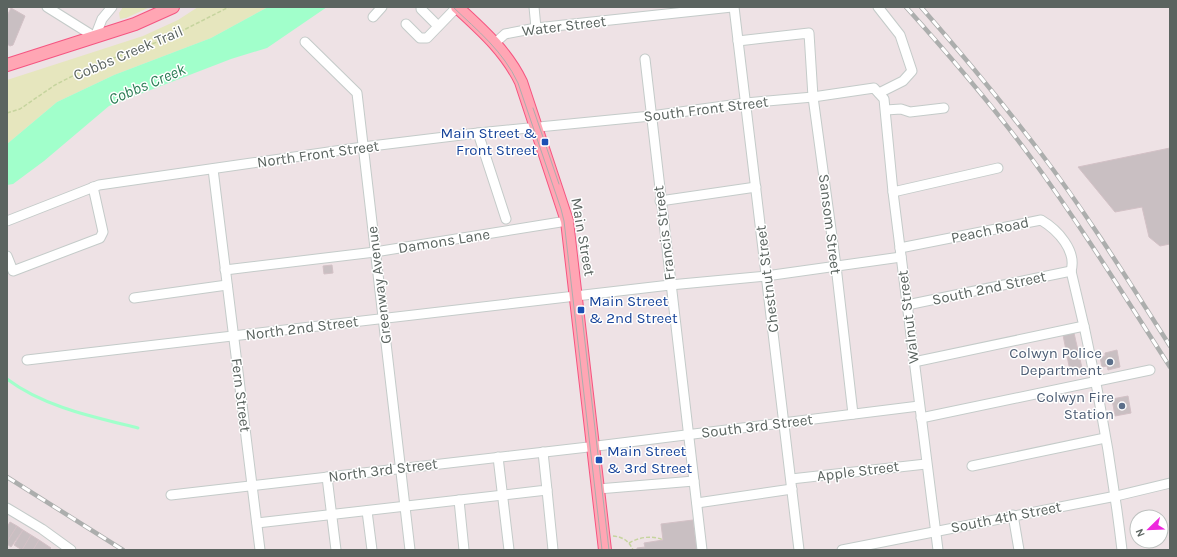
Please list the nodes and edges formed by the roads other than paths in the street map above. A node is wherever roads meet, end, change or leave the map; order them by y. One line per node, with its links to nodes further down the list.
1 (47, 7): 14 (street)
2 (112, 7): 14 (street)
3 (173, 7): 14 (main road)
4 (382, 7): 10 (street)
5 (457, 7): 12 (street); 17 (main road, Main Street)
6 (534, 7): 13 (street)
7 (733, 7): 13 (street, Water Street); 15 (street, Chestnut Street)
8 (878, 7): 20 (street, South Front Street)
9 (421, 9): 12 (street)
10 (373, 17)
11 (406, 24): 12 (street)
12 (438, 26)
13 (536, 28): 17 (street, Water Street)
14 (95, 37): 19 (main road)
15 (738, 41): 21 (street, Sansom Street); 22 (street, Chestnut Street)
16 (305, 42): 28 (street, Greenway Avenue)
17 (495, 43): 26 (main road, Main Street)
18 (645, 59): 25 (street, Francis Street)
19 (7, 65)
20 (876, 90): 21 (street, South Front Street); 24 (street, Walnut Street)
21 (813, 97): 22 (street, South Front Street); 41 (street, Sansom Street)
22 (746, 103): 25 (street, South Front Street); 32 (street, Chestnut Street)
23 (944, 108): 24 (street)
24 (886, 110): 33 (street, Walnut Street)
25 (651, 116): 26 (street, South Front Street); 34 (street, Francis Street)
26 (537, 128): 27 (street, North Front Street); 37 (main road, Main Street)
27 (478, 133): 28 (street, North Front Street); 35 (street)
28 (363, 147): 30 (street, North Front Street); 38 (street, Greenway Avenue)
29 (998, 168): 33 (street)
30 (213, 169): 31 (street, North Front Street); 42 (street, Fern Street)
31 (96, 186): 36 (street, North Front Street); 40 (street)
32 (756, 187): 34 (street); 44 (street, Chestnut Street)
33 (893, 192): 39 (street, Walnut Street)
34 (660, 200): 46 (street, Francis Street)
35 (506, 219)
36 (7, 221)
37 (567, 221): 38 (street, Damons Lane); 47 (main road, Main Street)
38 (376, 252): 42 (street, Damons Lane); 50 (street, Greenway Avenue)
39 (901, 253): 41 (street); 43 (street, Peach Road); 49 (street, Walnut Street)
40 (7, 256)
41 (836, 266): 44 (street); 58 (street, Sansom Street)
42 (225, 270): 45 (street, Fern Street)
43 (1071, 271): 49 (street, South 2nd Street); 51 (street)
44 (766, 276): 46 (street); 60 (street, Chestnut Street)
45 (227, 285): 48 (street); 52 (street, Fern Street)
46 (670, 285): 47 (street); 61 (street, Francis Street)
47 (577, 296): 50 (street, North 2nd Street); 63 (main road, Main Street)
48 (134, 298)
49 (907, 305): 54 (street, Walnut Street)
50 (383, 319): 52 (street, North 2nd Street); 68 (street, Greenway Avenue)
51 (1084, 326): 54 (street); 56 (street)
52 (234, 336): 53 (street, North 2nd Street); 73 (street, Fern Street)
53 (27, 360)
54 (914, 362): 57 (street, Walnut Street)
55 (1150, 370): 56 (street)
56 (1095, 382): 59 (street); 62 (street)
57 (919, 406): 58 (street, South 3rd Street); 59 (street, Walnut Street)
58 (852, 414): 60 (street, South 3rd Street)
59 (921, 418): 66 (street, Walnut Street)
60 (784, 422): 61 (street, South 3rd Street); 70 (street, Chestnut Street)
61 (689, 434): 63 (street, South 3rd Street); 71 (street, Francis Street)
62 (1105, 438): 67 (street); 79 (street)
63 (594, 446): 64 (street, North 3rd Street); 74 (main road, Main Street)
64 (543, 452): 65 (street, North 3rd Street); 76 (street)
65 (498, 457): 68 (street, North 3rd Street); 78 (street)
66 (926, 464): 70 (street, Apple Street); 88 (street, Walnut Street)
67 (972, 466)
68 (401, 468): 69 (street, North 3rd Street); 82 (street, Greenway Avenue)
69 (327, 477): 73 (street, North 3rd Street); 85 (street)
70 (791, 479): 75 (street, Chestnut Street)
71 (694, 481): 74 (street); 81 (street, Francis Street)
72 (1170, 484): 79 (street, South 4th Street)
73 (252, 486): 77 (street, North 3rd Street); 87 (street, Fern Street)
74 (598, 489): 97 (main road, Main Street)
75 (792, 489): 81 (street); 99 (street, Chestnut Street)
76 (547, 490): 78 (street); 96 (street)
77 (171, 495)
78 (502, 496): 80 (street); 95 (street)
79 (1116, 496): 86 (street, South 4th Street); 103 (street)
80 (459, 500): 82 (street); 94 (street)
81 (697, 503): 98 (street, Francis Street)
82 (405, 506): 84 (street); 93 (street, Greenway Avenue)
83 (7, 508): 89 (street)
84 (367, 511): 85 (street); 92 (street)
85 (332, 515): 87 (street); 91 (street)
86 (1013, 515): 88 (street, South 4th Street); 102 (street)
87 (257, 523): 90 (street, Fern Street)
88 (934, 532): 100 (street, South 4th Street); 101 (street, Walnut Street)
89 (71, 550)
90 (260, 550)
91 (336, 550)
92 (372, 550)
93 (410, 550)
94 (464, 550)
95 (509, 550)
96 (553, 550)
97 (605, 550)
98 (702, 550)
99 (799, 550)
100 (842, 550)
101 (938, 550)
102 (1019, 550)
103 (1122, 550)

